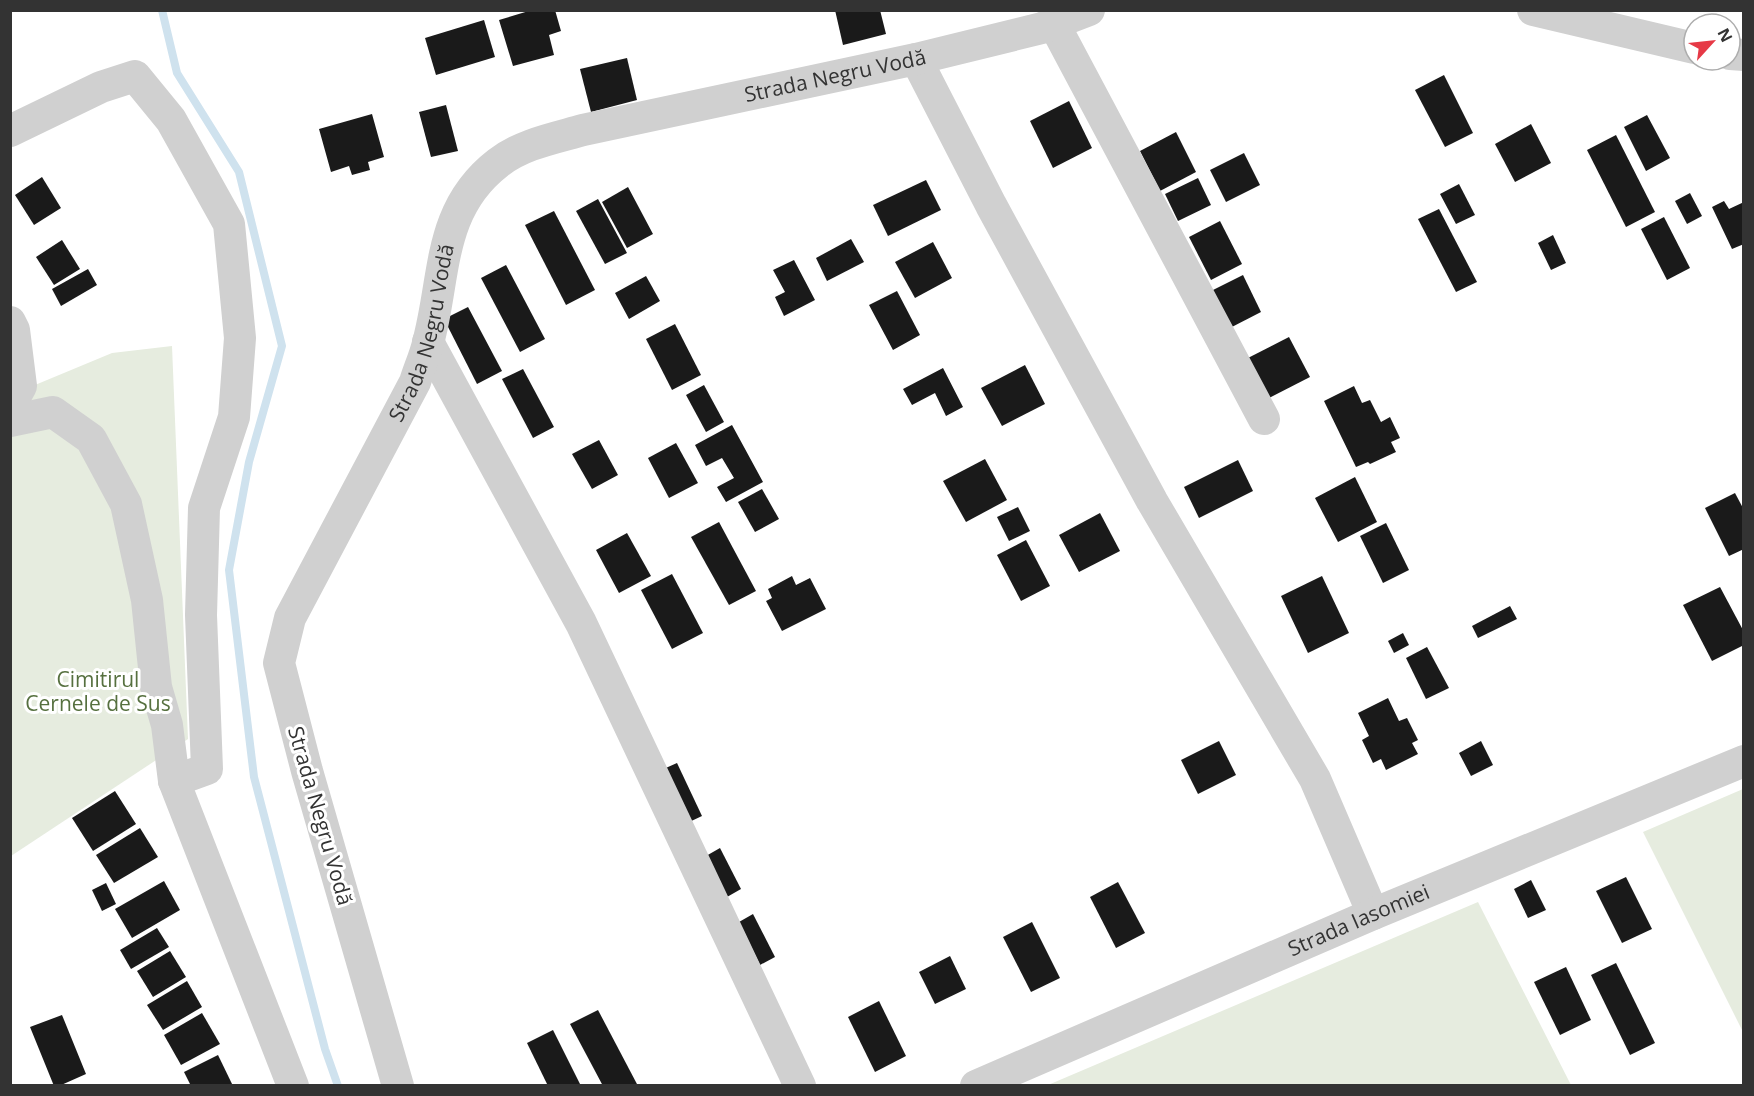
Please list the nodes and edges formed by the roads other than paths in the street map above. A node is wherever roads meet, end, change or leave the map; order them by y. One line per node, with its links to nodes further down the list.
1 (1089, 10): 3 (street, Strada Negru Vodă)
2 (1533, 10): 4 (street)
3 (1054, 24): 5 (street, Strada Negru Vodă); 10 (street)
4 (1682, 45)
5 (916, 59): 8 (street, Strada Negru Vodă); 14 (street)
6 (10, 131): 13 (street)
7 (10, 322): 9 (street)
8 (428, 342): 16 (street, Strada Negru Vodă); 17 (street)
9 (10, 406)
10 (1264, 420)
11 (10, 421): 13 (street)
12 (1743, 761): 14 (street, Strada Iasomiei)
13 (174, 781): 15 (street)
14 (1373, 914): 18 (street, Strada Iasomiei)
15 (293, 1086)
16 (398, 1086)
17 (800, 1086)
18 (976, 1086)

